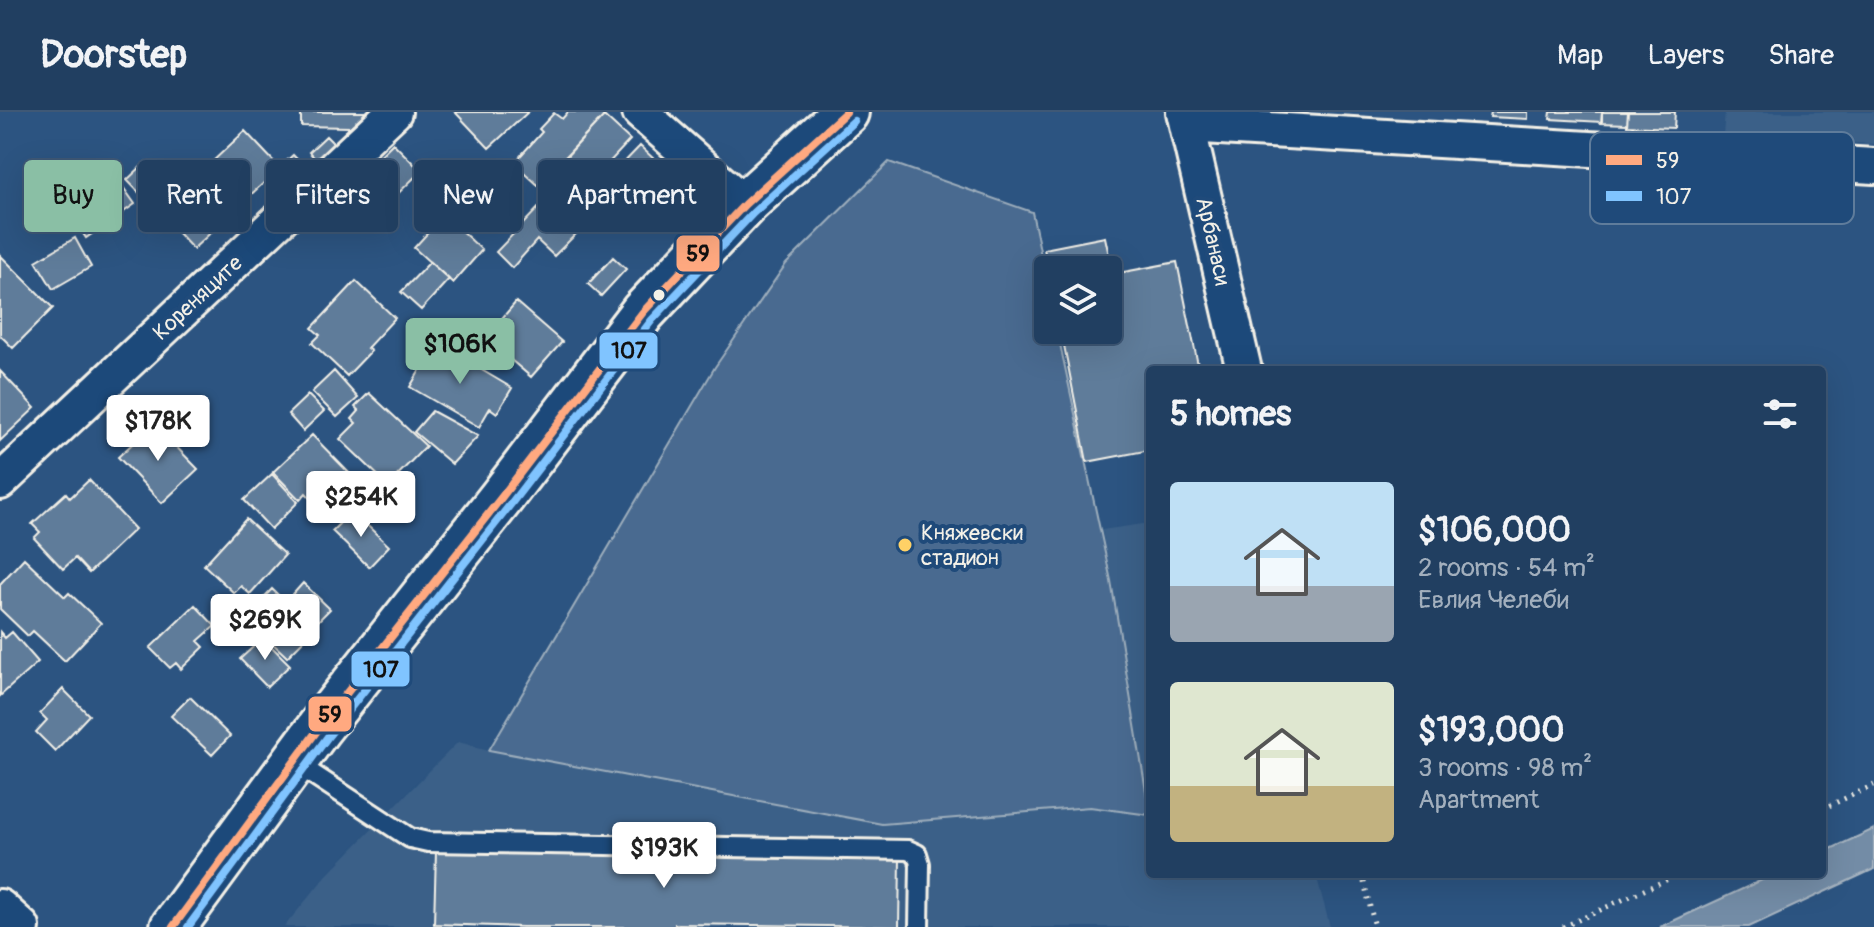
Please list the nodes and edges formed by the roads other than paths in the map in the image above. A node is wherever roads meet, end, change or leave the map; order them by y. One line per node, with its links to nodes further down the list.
1 (394, 112): 10 (street, Кореняците)
2 (640, 112): 8 (street)
3 (846, 112): 8 (street)
4 (1186, 119): 5 (street); 9 (street, Арбанаси)
5 (1590, 147)
6 (1854, 165): 7 (street)
7 (1874, 166)
8 (745, 204): 11 (street)
9 (1243, 366)
10 (0, 482)
11 (294, 762): 14 (street); 15 (lane)
12 (0, 907): 13 (street)
13 (22, 927)
14 (173, 927)
15 (919, 927)

